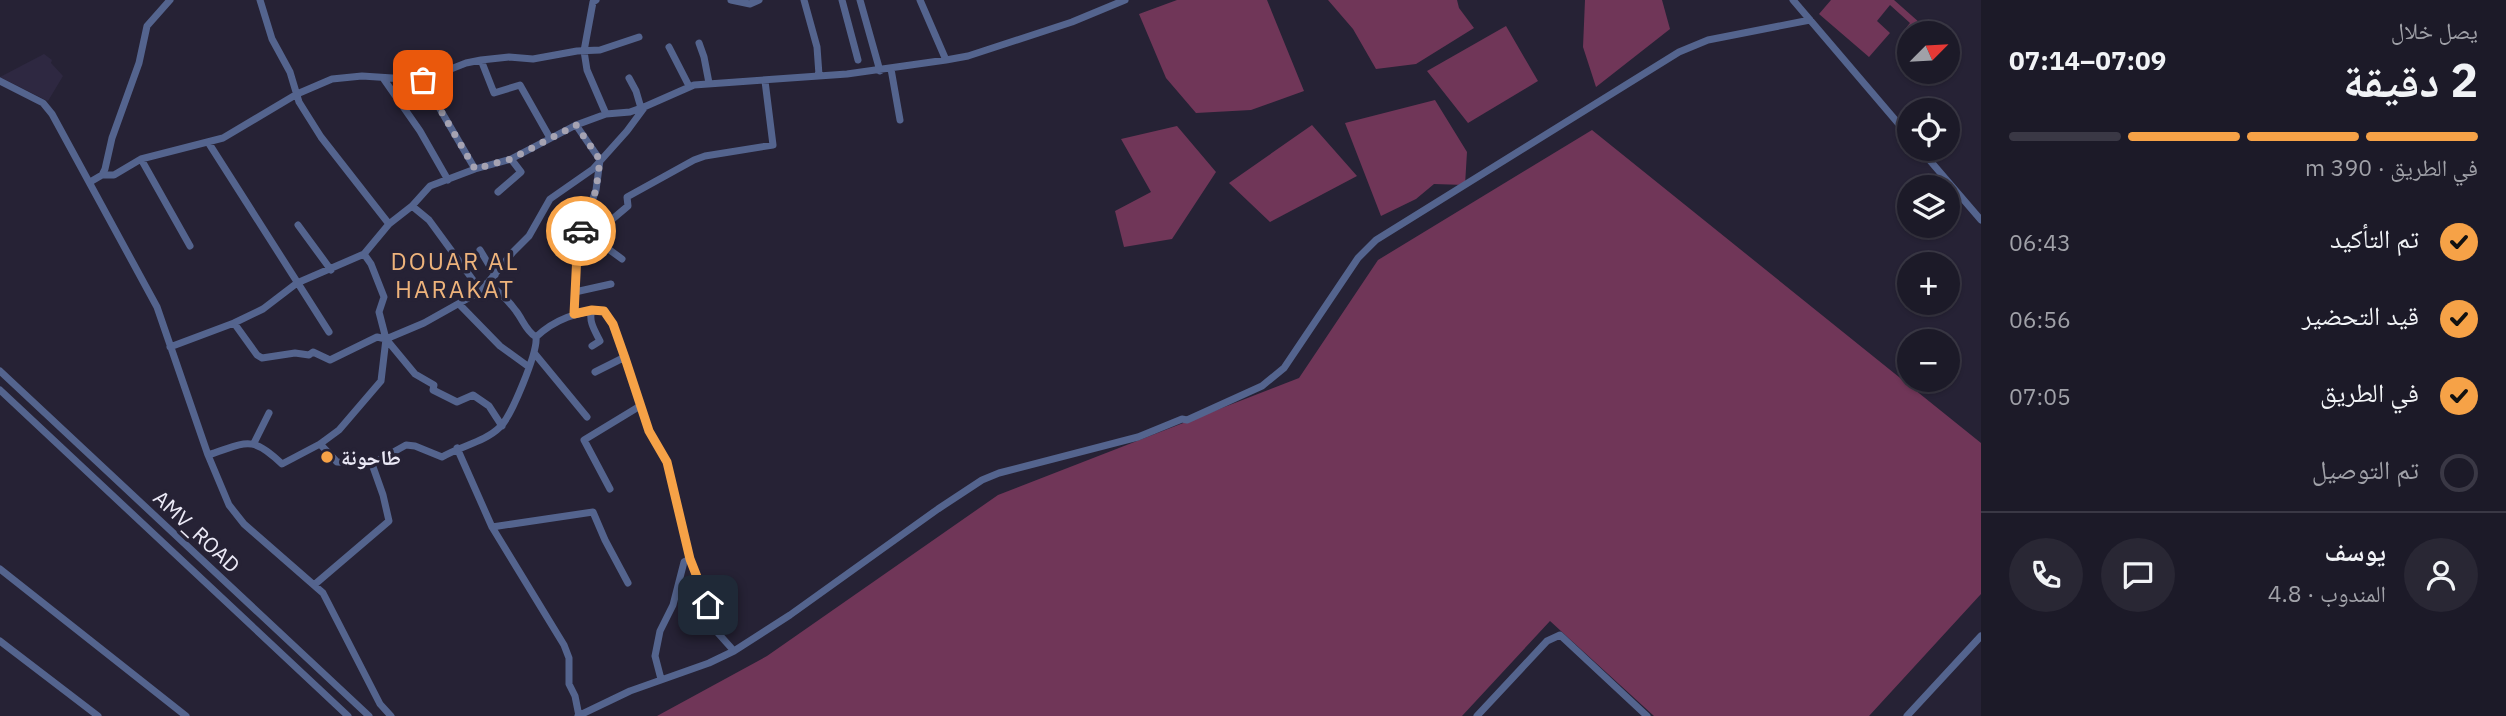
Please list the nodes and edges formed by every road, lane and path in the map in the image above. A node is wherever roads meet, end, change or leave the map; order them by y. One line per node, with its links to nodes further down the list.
1 (170, 0): 43 (street)
2 (260, 0): 30 (street)
3 (596, 0): 16 (street)
4 (731, 0): 5 (street)
5 (759, 0)
6 (804, 0): 22 (street)
7 (842, 0): 18 (street)
8 (860, 0): 21 (street)
9 (920, 0): 19 (street)
10 (1125, 0): 19 (street)
11 (1793, 0): 12 (street)
12 (1810, 20): 34 (street); 96 (street)
13 (639, 37): 16 (street)
14 (699, 43): 28 (street)
15 (669, 47): 29 (street)
16 (584, 51): 17 (street); 32 (street)
17 (481, 60): 25 (street); 36 (street)
18 (858, 60)
19 (946, 60): 20 (street)
20 (891, 69): 21 (street); 33 (street)
21 (880, 71): 22 (street)
22 (819, 75): 26 (street)
23 (383, 78): 25 (street); 30 (street); 44 (street)
24 (629, 78): 31 (street)
25 (423, 80): 42 (street)
26 (765, 81): 28 (street); 51 (street)
27 (0, 82): 45 (street)
28 (709, 83): 29 (street)
29 (689, 86): 31 (street)
30 (297, 94): 37 (street); 49 (street)
31 (642, 108): 32 (street); 40 (street)
32 (606, 114): 35 (street)
33 (901, 120)
34 (1897, 122)
35 (576, 125): 36 (street); 40 (street)
36 (550, 138): 39 (street)
37 (208, 142): 38 (street); 59 (street)
38 (141, 159): 43 (street); 53 (street)
39 (511, 159): 42 (street); 46 (street)
40 (600, 160): 52 (street); 58 (street)
41 (1930, 161): 48 (street)
42 (475, 169): 44 (street)
43 (102, 175): 45 (street)
44 (447, 180): 47 (street)
45 (90, 182): 72 (street)
46 (498, 192)
47 (412, 206): 49 (street); 62 (street)
48 (1981, 220)
49 (388, 224): 55 (street)
50 (298, 225): 57 (street)
51 (592, 237): 52 (street); 56 (street)
52 (582, 241): 63 (street)
53 (190, 246)
54 (480, 250): 58 (street)
55 (364, 254): 57 (street); 70 (street)
56 (622, 260)
57 (331, 270): 59 (street)
58 (495, 275): 60 (street)
59 (297, 283): 67 (street); 68 (street)
60 (486, 284): 62 (street); 69 (street)
61 (611, 284): 63 (street)
62 (481, 291): 64 (street)
63 (575, 292): 66 (street)
64 (459, 304): 70 (street); 75 (street)
65 (592, 310): 66 (street); 71 (street); 74 (street)
66 (574, 314): 69 (street)
67 (234, 323): 70 (street); 72 (street)
68 (330, 332)
69 (536, 337): 73 (street)
70 (386, 339): 82 (street); 84 (street)
71 (592, 346)
72 (170, 347): 86 (street)
73 (536, 354): 75 (street); 81 (street)
74 (625, 358): 77 (street); 79 (street)
75 (529, 367): 82 (street)
76 (0, 371): 101 (street, AMV_ROAD)
77 (595, 372)
78 (0, 390): 100 (street)
79 (640, 406): 88 (street); 90 (street)
80 (268, 413): 83 (street)
81 (587, 417)
82 (502, 426): 85 (street)
83 (254, 443): 84 (street); 86 (street)
84 (320, 444): 87 (street)
85 (457, 448): 87 (street); 89 (street)
86 (208, 455): 93 (street)
87 (372, 464): 93 (street)
88 (610, 489)
89 (492, 527): 92 (street); 103 (street)
90 (690, 559): 96 (street); 97 (street)
91 (0, 569): 99 (street)
92 (628, 583)
93 (313, 584): 102 (street)
94 (1981, 636): 106 (street)
95 (0, 642): 98 (street)
96 (734, 651): 97 (street)
97 (661, 679): 103 (street)
98 (97, 716)
99 (186, 716)
100 (348, 716)
101 (369, 716)
102 (391, 716)
103 (578, 716)
104 (1476, 716): 105 (street)
105 (1647, 716)
106 (1907, 716)

